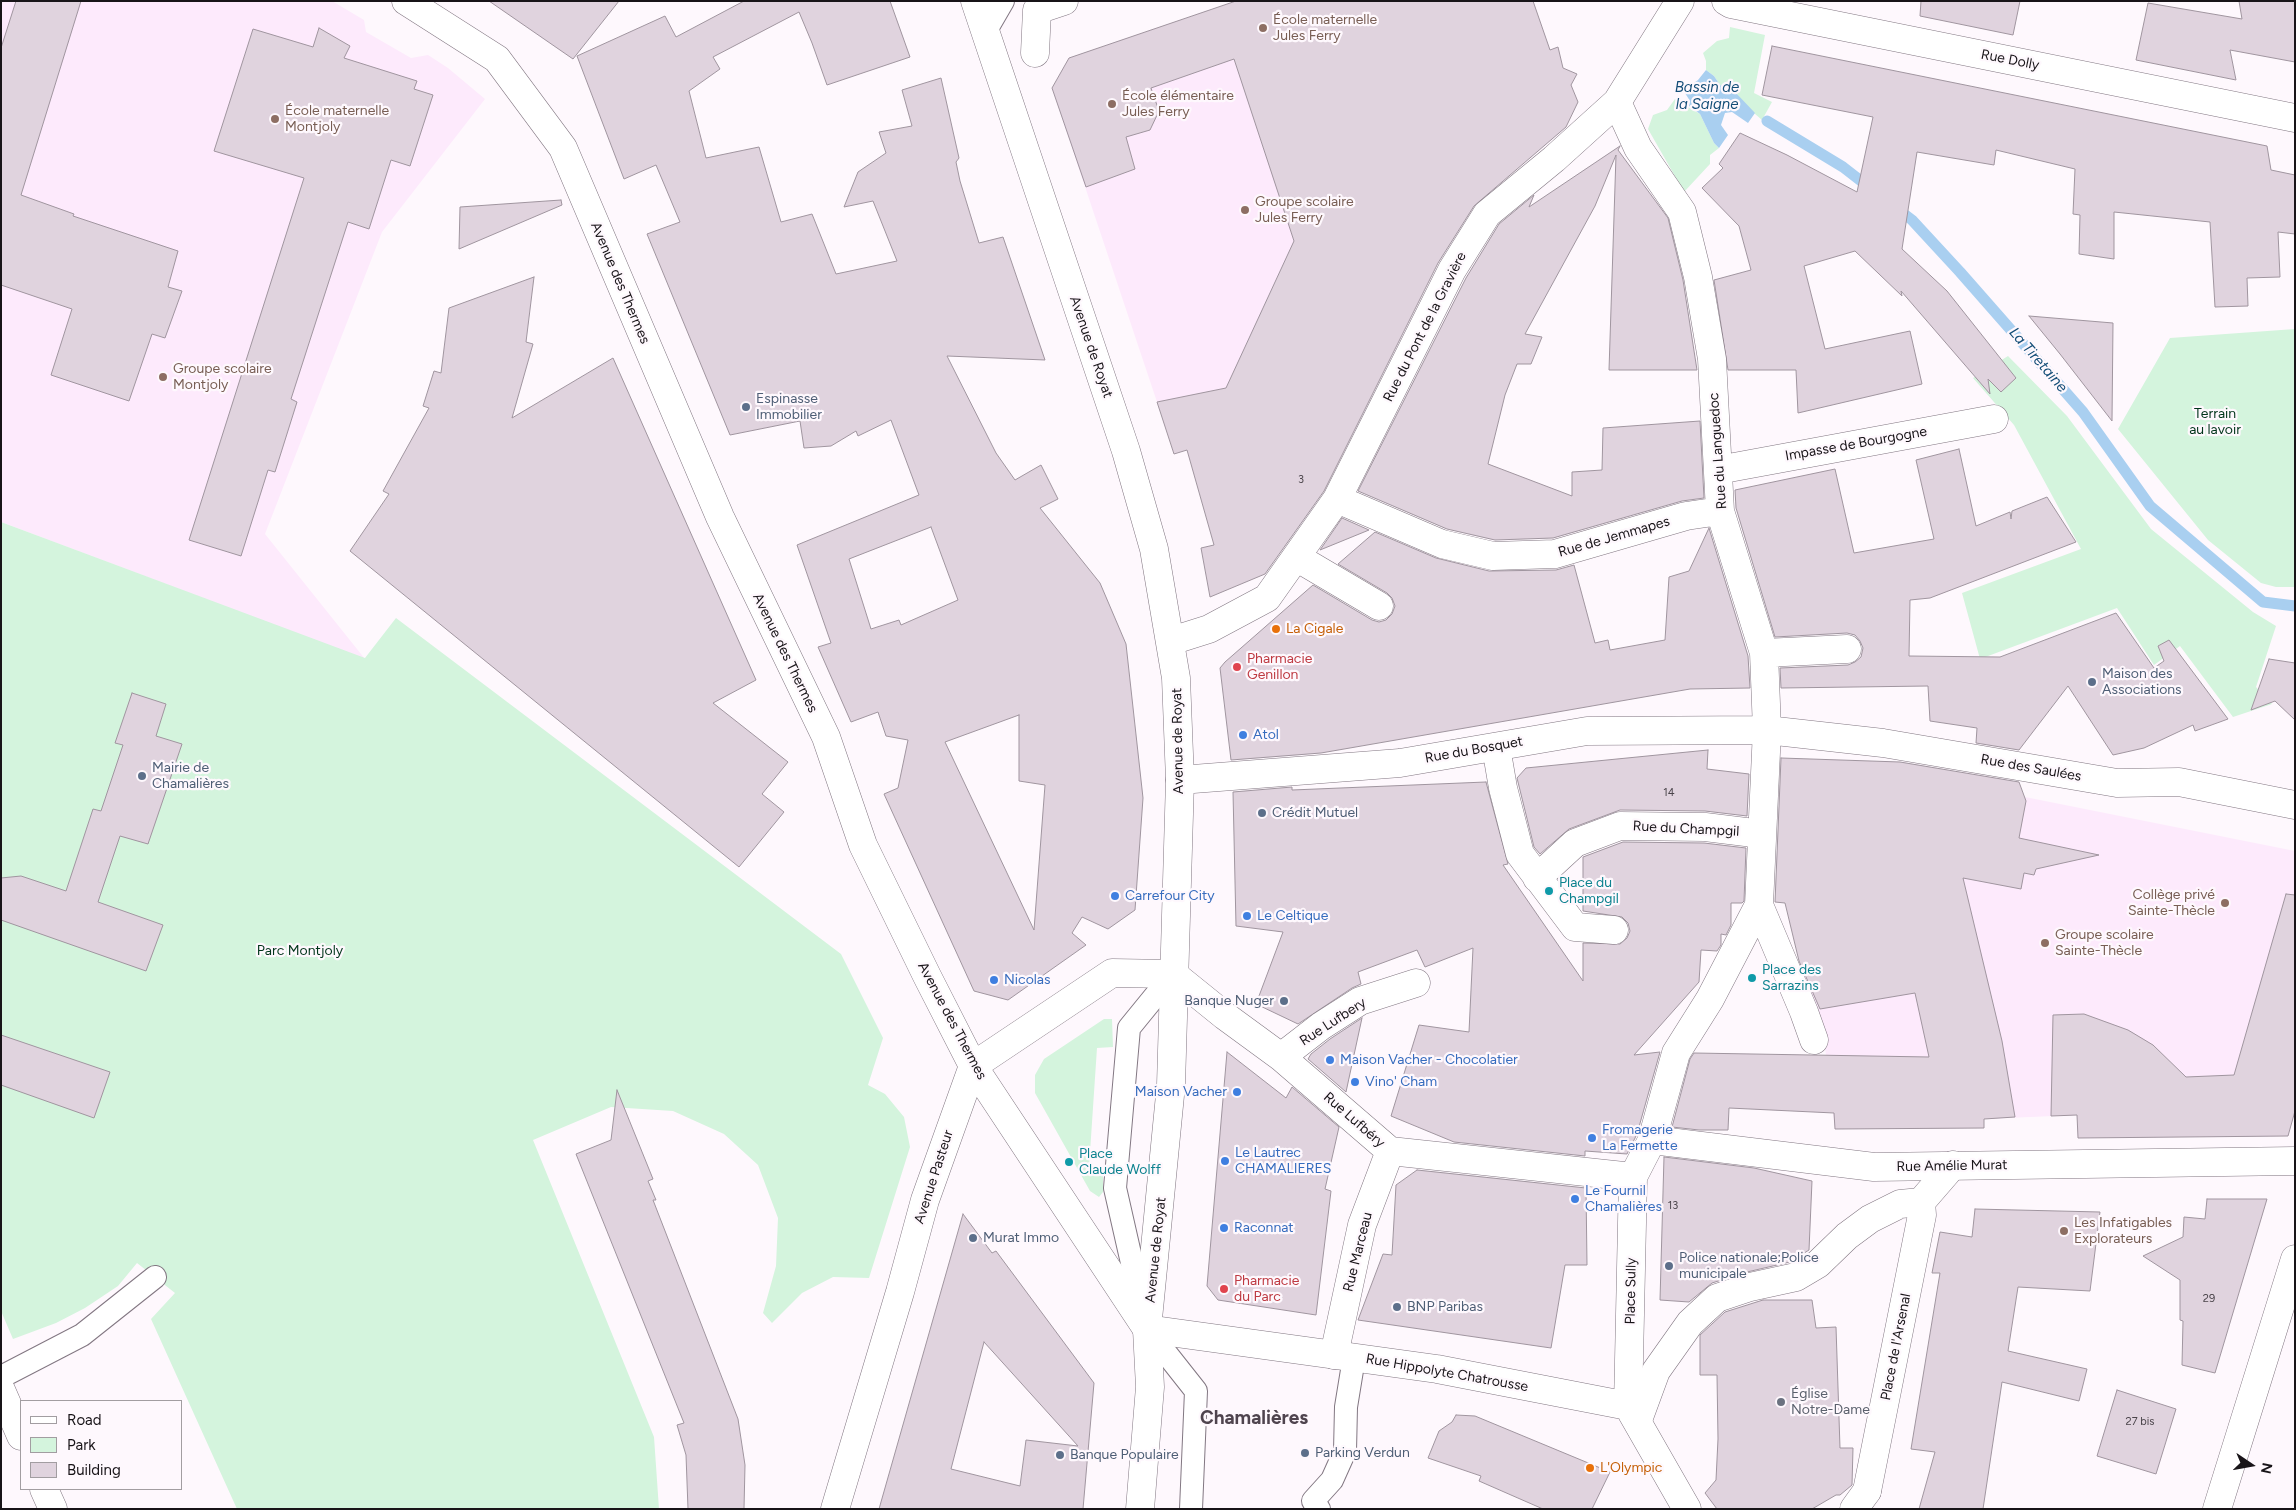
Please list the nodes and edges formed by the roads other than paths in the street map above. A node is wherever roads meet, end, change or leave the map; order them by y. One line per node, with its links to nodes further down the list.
1 (406, 1): 32 (street, Avenue des Thermes)
2 (975, 1): 7 (street, Avenue de Royat)
3 (1003, 1): 7 (lane)
4 (1064, 1): 8 (street)
5 (1726, 1): 10 (street, Rue Dolly)
6 (1675, 3): 9 (street, Rue du Pont de la Gravière)
7 (985, 32): 17 (street, Avenue de Royat)
8 (1035, 53)
9 (1617, 102): 12 (street, Rue du Languedoc); 13 (street, Rue du Pont de la Gravière)
10 (2295, 118)
11 (1994, 418): 12 (street, Impasse de Bourgogne)
12 (1718, 470): 14 (street, Rue du Languedoc)
13 (1337, 499): 14 (street, Rue de Jemmapes); 15 (street, Rue du Pont de la Gravière)
14 (1720, 511): 19 (street, Rue du Languedoc)
15 (1296, 557): 16 (street); 17 (street, Rue du Pont de la Gravière)
16 (1379, 606)
17 (1172, 641): 22 (street, Avenue de Royat)
18 (1847, 649): 19 (street)
19 (1764, 653): 20 (street, Rue du Languedoc)
20 (1767, 730): 21 (street, Rue du Bosquet); 23 (street, Rue des Saulées); 24 (street, Rue du Languedoc)
21 (1496, 747): 22 (street, Rue du Bosquet); 25 (street)
22 (1180, 780): 28 (street, Avenue de Royat)
23 (2295, 805)
24 (1762, 834): 25 (street, Rue du Champgil); 26 (street, Rue du Languedoc)
25 (1537, 878): 27 (street)
26 (1759, 905): 30 (street); 33 (street)
27 (1614, 930)
28 (1173, 974): 31 (street, Rue Lufbéry); 32 (street); 41 (street, Avenue de Royat); 41 (lane)
29 (1416, 983): 31 (street, Rue Lufbery)
30 (1814, 1040)
31 (1282, 1057): 34 (street, Rue Lufbéry)
32 (973, 1066): 41 (street, Avenue des Thermes); 50 (street, Avenue Pasteur)
33 (1652, 1140): 36 (street, Rue Amélie Murat); 37 (street)
34 (1390, 1151): 37 (street, Rue Lufbéry); 42 (street, Rue Marceau)
35 (2295, 1161): 36 (street, Rue Amélie Murat)
36 (1953, 1165): 38 (street)
37 (1633, 1177): 45 (street, Place Sully)
38 (1921, 1202): 45 (street); 48 (street, Place de l'Arsenal)
39 (2295, 1259): 55 (street)
40 (155, 1277): 43 (lane)
41 (1147, 1329): 42 (street, Rue Hippolyte Chatrousse); 51 (street, Avenue de Royat); 52 (lane)
42 (1344, 1357): 45 (street, Rue Hippolyte Chatrousse); 53 (lane)
43 (1, 1377)
44 (1, 1390): 46 (street)
45 (1633, 1413): 54 (street)
46 (20, 1434)
47 (44, 1490): 49 (street)
48 (1861, 1500)
49 (53, 1509)
50 (835, 1509)
51 (1140, 1509)
52 (1191, 1509)
53 (1319, 1509)
54 (1687, 1509)
55 (2218, 1509)

